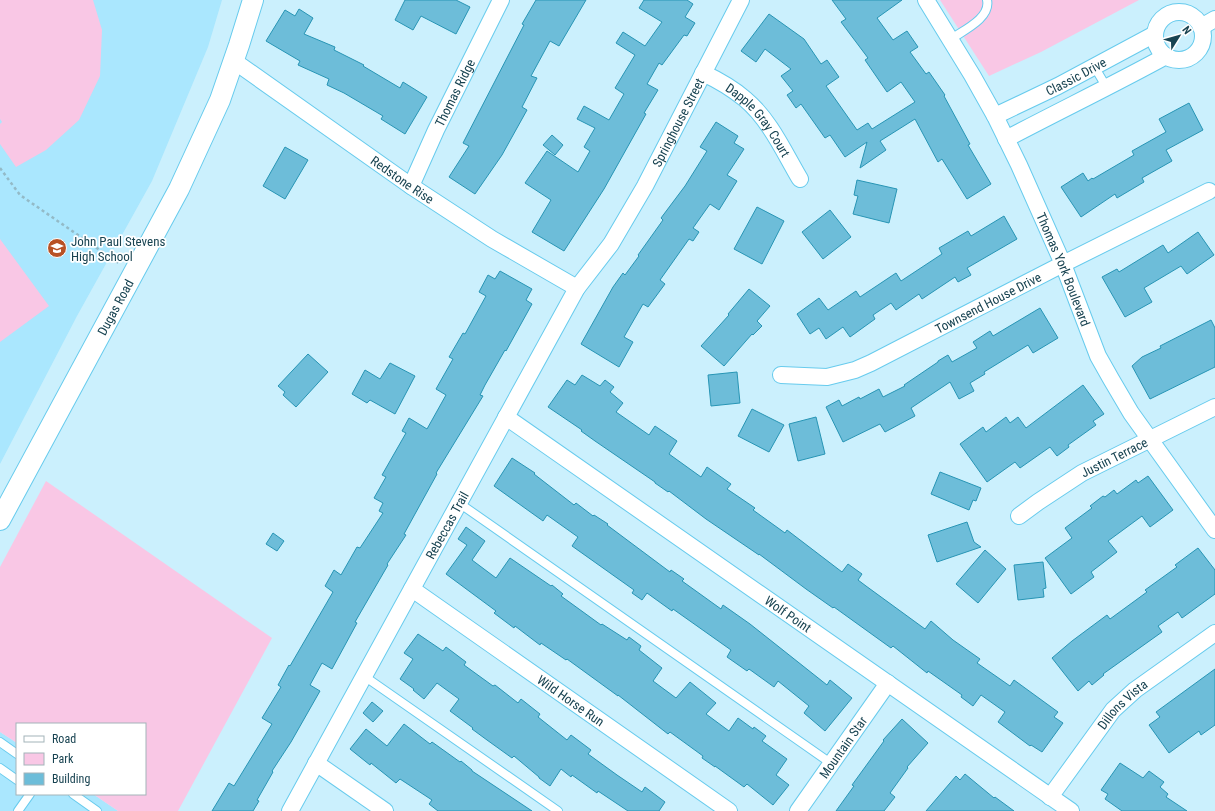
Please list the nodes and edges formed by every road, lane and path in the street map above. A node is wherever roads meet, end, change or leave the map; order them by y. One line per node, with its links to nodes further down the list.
1 (253, 0): 11 (street, Dugas Road)
2 (501, 0): 19 (street, Thomas Ridge)
3 (741, 0): 13 (street, Springhouse Street)
4 (926, 0): 9 (street, Thomas York Boulevard)
5 (987, 0): 9 (lane)
6 (1215, 19): 7 (street)
7 (1201, 27): 8 (street); 10 (street)
8 (1155, 34): 10 (street); 12 (street, Classic Drive)
9 (951, 39): 15 (street, Thomas York Boulevard)
10 (1166, 56): 14 (street, Classic Drive)
11 (234, 61): 19 (street, Redstone Rise); 23 (street, Dugas Road)
12 (1094, 66): 14 (lane); 15 (street, Classic Drive)
13 (703, 74): 18 (street, Dapple Gray Court); 21 (street, Springhouse Street)
14 (1107, 88): 16 (street, Classic Drive)
15 (995, 116): 16 (street, Thomas York Boulevard)
16 (1006, 139): 22 (street, Thomas York Boulevard)
17 (0, 168): 23 (path)
18 (800, 180)
19 (411, 186): 24 (street, Redstone Rise)
20 (1209, 191): 22 (street, Townsend House Drive)
21 (611, 244): 24 (street, Rebeccas Trail)
22 (1063, 264): 25 (street, Townsend House Drive); 28 (street, Thomas York Boulevard)
23 (134, 274): 31 (street, Dugas Road)
24 (577, 288): 27 (street, Rebeccas Trail)
25 (781, 375)
26 (1215, 407): 28 (street, Justin Terrace)
27 (506, 417): 29 (street, Rebeccas Trail); 36 (street, Wolf Point)
28 (1150, 439): 30 (street, Justin Terrace); 32 (street, Thomas York Boulevard)
29 (459, 504): 33 (street, Rebeccas Trail); 40 (lane)
30 (1019, 516)
31 (0, 520)
32 (1215, 530)
33 (412, 590): 35 (street, Rebeccas Trail); 51 (street, Wild Horse Run)
34 (1215, 633): 45 (street, Dillons Vista)
35 (364, 676): 39 (street, Rebeccas Trail); 50 (lane)
36 (888, 683): 40 (street, Mountain Star); 45 (street, Wolf Point)
37 (0, 742): 38 (lane)
38 (16, 753)
39 (316, 763): 48 (street, Rebeccas Trail); 49 (street)
40 (832, 764): 52 (street, Mountain Star)
41 (0, 768): 42 (lane)
42 (16, 779)
43 (29, 795): 46 (lane)
44 (74, 795): 47 (lane)
45 (1050, 797): 53 (street, Wolf Point)
46 (18, 811)
47 (97, 811)
48 (290, 811)
49 (385, 811)
50 (558, 811)
51 (729, 811)
52 (798, 811)
53 (1070, 811)

